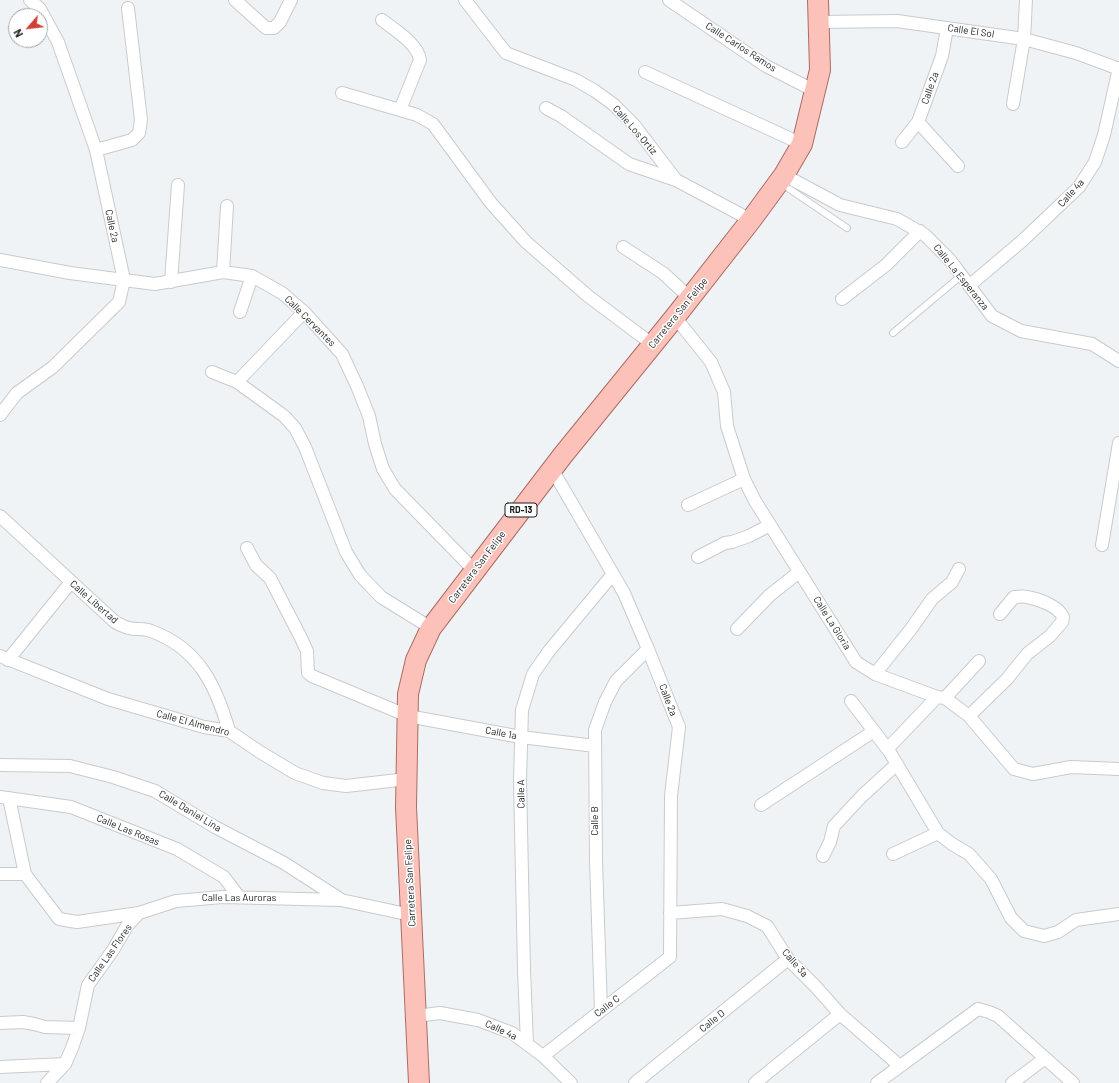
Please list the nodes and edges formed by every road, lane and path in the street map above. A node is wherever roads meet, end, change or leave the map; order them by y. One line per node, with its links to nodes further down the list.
1 (30, 0): 23 (street, Calle 2a)
2 (234, 0): 3 (street)
3 (291, 0)
4 (465, 0): 26 (street, Calle Los Ortiz)
5 (669, 0): 15 (street, Calle Carlos Ramos)
6 (818, 0): 10 (main road, Carretera San Felipe / RD-13)
7 (1026, 0): 12 (street)
8 (128, 8): 23 (street)
9 (382, 20): 19 (street)
10 (819, 22): 11 (street, Calle El Sol); 15 (main road, Carretera San Felipe / RD-13)
11 (947, 28): 12 (street, Calle El Sol); 20 (street, Calle 2a)
12 (1024, 39): 13 (street, Calle El Sol); 17 (street)
13 (1119, 68): 39 (street, Calle 4a)
14 (645, 72): 22 (street)
15 (815, 91): 22 (main road, Carretera San Felipe / RD-13)
16 (342, 94): 19 (street)
17 (1013, 104)
18 (546, 108): 26 (street)
19 (400, 110): 46 (street)
20 (918, 122): 21 (street, Calle 2a); 24 (street)
21 (902, 142)
22 (802, 144): 25 (main road, Carretera San Felipe / RD-13)
23 (96, 150): 37 (street, Calle 2a)
24 (958, 166)
25 (781, 178): 29 (main road, Carretera San Felipe / RD-13); 30 (lane); 31 (street, Calle La Esperanza)
26 (676, 180): 29 (street, Calle Los Ortiz)
27 (178, 185): 38 (street)
28 (227, 206): 34 (street)
29 (750, 220): 40 (main road, Carretera San Felipe / RD-13)
30 (847, 228)
31 (920, 231): 35 (street, Calle La Esperanza); 41 (street)
32 (623, 247): 40 (street)
33 (0, 260): 37 (street, Calle Cervantes)
34 (223, 272): 36 (street, Calle Cervantes); 38 (street, Calle Cervantes)
35 (962, 275): 39 (street, Calle La Esperanza); 45 (lane)
36 (252, 276): 42 (street); 43 (street, Calle Cervantes)
37 (124, 280): 38 (street, Calle Cervantes); 50 (street, Calle 2a)
38 (171, 282)
39 (970, 286): 47 (street, Calle La Esperanza)
40 (690, 298): 44 (main road, Carretera San Felipe / RD-13)
41 (842, 299)
42 (240, 312)
43 (304, 312): 49 (street); 61 (street, Calle Cervantes)
44 (675, 317): 46 (main road, Carretera San Felipe / RD-13); 53 (street, Calle La Gloria)
45 (893, 333)
46 (652, 344): 52 (main road, Carretera San Felipe / RD-13)
47 (1119, 361)
48 (212, 372): 49 (street)
49 (237, 382): 66 (street)
50 (0, 415)
51 (1119, 444): 57 (street)
52 (552, 469): 61 (main road, Carretera San Felipe / RD-13); 63 (street, Calle 2a)
53 (744, 479): 54 (street); 56 (street, Calle La Gloria)
54 (688, 505)
55 (0, 516): 64 (street, Calle Libertad)
56 (770, 525): 59 (street); 62 (street, Calle La Gloria)
57 (1102, 545)
58 (247, 548): 74 (street, Calle 1a)
59 (698, 557)
60 (959, 569): 71 (street)
61 (474, 570): 66 (main road, Carretera San Felipe / RD-13)
62 (800, 572): 67 (street); 71 (street, Calle La Gloria)
63 (614, 574): 68 (street, Calle 2a); 78 (street, Calle A)
64 (71, 582): 69 (street); 76 (street, Calle Libertad)
65 (1000, 614): 75 (street)
66 (431, 628): 74 (main road, Carretera San Felipe / RD-13)
67 (737, 629)
68 (648, 649): 79 (street, Calle B); 95 (street, Calle 2a)
69 (4, 658): 76 (street, Calle El Almendro)
70 (980, 661): 72 (street)
71 (875, 674): 72 (street, Calle La Gloria)
72 (941, 698): 75 (street, Calle La Gloria); 80 (street)
73 (850, 701): 77 (street)
74 (408, 716): 78 (street, Calle 1a); 84 (main road, Carretera San Felipe / RD-13)
75 (969, 716): 83 (street, Calle La Gloria)
76 (229, 731): 84 (street, Calle El Almendro)
77 (874, 731): 80 (street); 86 (street)
78 (521, 737): 79 (street, Calle 1a); 105 (street, Calle A)
79 (595, 746): 100 (street, Calle B)
80 (889, 751): 81 (street)
81 (897, 764): 87 (street); 89 (street)
82 (0, 765): 93 (street, Calle Daniel Lina)
83 (1119, 769)
84 (407, 779): 97 (main road, Carretera San Felipe / RD-13)
85 (4, 797): 91 (street, Calle Las Auroras); 92 (street, Calle Las Rosas)
86 (761, 805)
87 (938, 832): 88 (street); 96 (street)
88 (893, 854)
89 (824, 856)
90 (0, 874): 91 (street)
91 (25, 874): 94 (street, Calle Las Auroras)
92 (239, 897): 93 (street, Calle Las Auroras); 94 (street, Calle Las Auroras)
93 (341, 900): 97 (street, Calle Las Auroras)
94 (139, 913): 104 (street, Calle Las Flores)
95 (670, 913): 98 (street, Calle 2a); 99 (street, Calle 3a)
96 (1119, 914)
97 (411, 915): 102 (main road, Carretera San Felipe / RD-13)
98 (670, 956): 100 (street, Calle C)
99 (788, 959): 101 (street, Calle 3a); 114 (street, Calle D)
100 (602, 1010): 106 (street, Calle C)
101 (840, 1014): 109 (street, Calle 3a); 115 (street)
102 (416, 1016): 105 (street, Calle 4a); 112 (main road, Carretera San Felipe / RD-13)
103 (0, 1023): 104 (street)
104 (80, 1028): 108 (street, Calle Las Flores)
105 (527, 1044): 106 (street, Calle 4a)
106 (544, 1056): 113 (street, Calle 4a)
107 (1044, 1059): 109 (street); 117 (street); 118 (street)
108 (65, 1064): 110 (street); 111 (street, Calle Las Flores)
109 (900, 1066): 116 (street)
110 (0, 1067)
111 (47, 1083)
112 (419, 1083)
113 (571, 1083)
114 (636, 1083)
115 (755, 1083)
116 (877, 1083)
117 (1012, 1083)
118 (1073, 1083)

